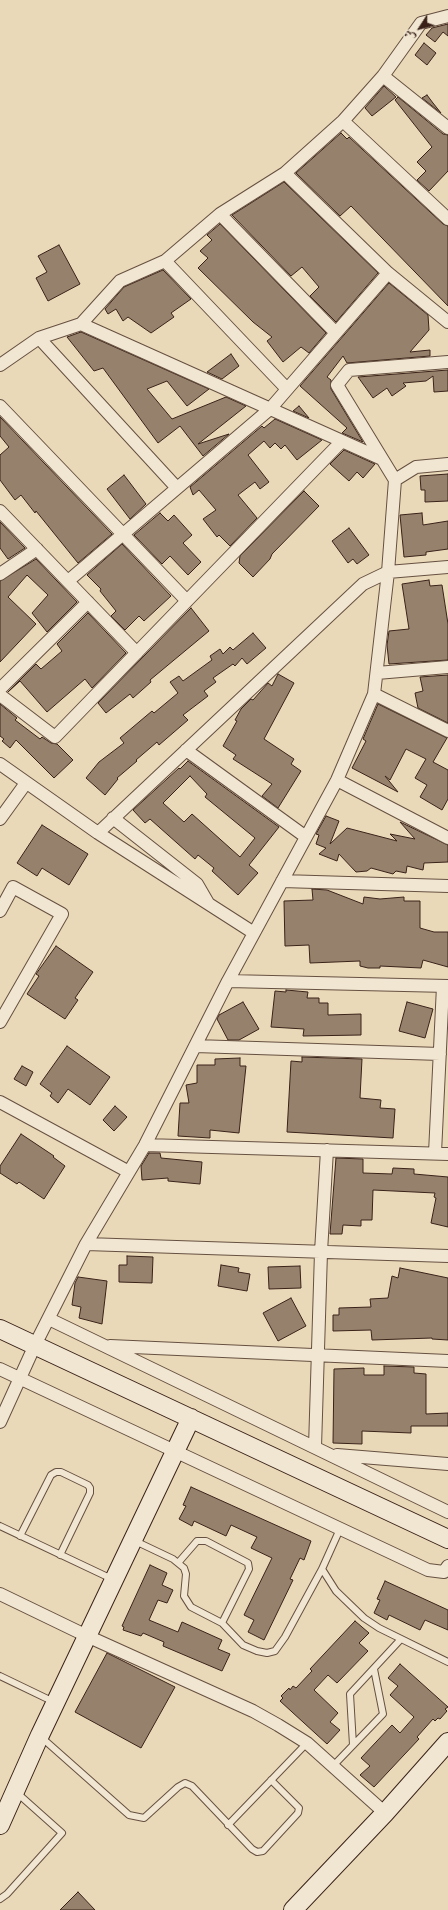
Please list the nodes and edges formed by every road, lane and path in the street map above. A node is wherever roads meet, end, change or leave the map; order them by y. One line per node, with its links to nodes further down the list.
1 (448, 16): 2 (street)
2 (383, 76): 3 (street); 4 (street)
3 (342, 121): 5 (street); 7 (street)
4 (448, 128)
5 (285, 173): 6 (street); 9 (street)
6 (220, 214): 8 (street); 12 (street)
7 (448, 219)
8 (164, 261): 11 (street); 16 (street)
9 (388, 273): 10 (street); 12 (street)
10 (448, 322)
11 (81, 324): 13 (street); 18 (street)
12 (336, 333): 16 (street)
13 (39, 338): 15 (street); 23 (street)
14 (448, 362): 20 (street)
15 (0, 365)
16 (287, 389): 18 (street)
17 (0, 406): 25 (street)
18 (270, 409): 19 (street); 23 (street)
19 (342, 441): 20 (street); 31 (street)
20 (382, 459): 22 (street)
21 (448, 464): 22 (street)
22 (395, 480): 28 (street)
23 (177, 488): 25 (street)
24 (0, 511): 26 (street)
25 (123, 534): 30 (street); 31 (street)
26 (37, 550): 29 (street); 30 (street)
27 (448, 567): 28 (street)
28 (388, 572): 35 (street); 40 (street)
29 (0, 574)
30 (68, 581): 32 (street)
31 (187, 601): 33 (street)
32 (88, 602): 33 (street); 36 (street)
33 (137, 653): 38 (street)
34 (448, 667): 35 (street)
35 (377, 673): 37 (street)
36 (0, 689)
37 (374, 694): 39 (street); 42 (street)
38 (0, 696)
39 (448, 731)
40 (186, 750): 44 (street); 47 (street)
41 (0, 764): 43 (street)
42 (338, 780): 47 (street); 48 (street)
43 (26, 783): 45 (street); 46 (street)
44 (113, 818): 46 (street); 51 (street)
45 (0, 819)
46 (98, 832): 51 (street)
47 (306, 837): 49 (street)
48 (448, 838)
49 (282, 881): 50 (street); 53 (street)
50 (448, 886)
51 (209, 904): 53 (street)
52 (0, 911): 56 (street)
53 (254, 934): 54 (street)
54 (228, 981): 55 (street); 57 (street)
55 (446, 986): 58 (street)
56 (0, 1022)
57 (195, 1046): 58 (street); 61 (street)
58 (440, 1054): 59 (street)
59 (443, 1089): 63 (street)
60 (0, 1102): 65 (street)
61 (145, 1144): 62 (street); 65 (street)
62 (327, 1150): 63 (street); 67 (street)
63 (435, 1153): 64 (street)
64 (448, 1154)
65 (128, 1172): 66 (street)
66 (86, 1244): 67 (street); 69 (street)
67 (321, 1252): 68 (street); 73 (street)
68 (448, 1256)
69 (49, 1319): 71 (street); 72 (street)
70 (0, 1329): 71 (street)
71 (35, 1345): 76 (street); 77 (street)
72 (105, 1346): 73 (street); 79 (street)
73 (318, 1356): 74 (street); 79 (street)
74 (448, 1361)
75 (0, 1369): 76 (street)
76 (20, 1379): 78 (street); 80 (street)
77 (191, 1418): 80 (street); 87 (street)
78 (0, 1422)
79 (315, 1447): 81 (street)
80 (174, 1451): 85 (street); 88 (street)
81 (332, 1455): 82 (street); 83 (street)
82 (448, 1464)
83 (448, 1512)
84 (0, 1526): 86 (lane)
85 (340, 1529): 91 (street); 92 (lane)
86 (20, 1536): 89 (lane); 89 (lane)
87 (448, 1539)
88 (133, 1540): 90 (lane); 93 (street)
89 (60, 1555): 93 (lane)
90 (178, 1562): 95 (lane); 95 (lane)
91 (448, 1566)
92 (322, 1569): 95 (lane); 97 (lane)
93 (114, 1580): 96 (street)
94 (0, 1594): 96 (street)
95 (222, 1623)
96 (87, 1636): 101 (street); 104 (street)
97 (401, 1639): 98 (lane); 99 (lane)
98 (448, 1662)
99 (374, 1669): 105 (lane); 105 (lane)
100 (0, 1676): 101 (lane)
101 (55, 1702): 102 (street)
102 (40, 1735): 108 (street); 111 (lane)
103 (448, 1742): 109 (street)
104 (307, 1743): 106 (street); 107 (lane)
105 (353, 1745): 106 (lane)
106 (333, 1766): 109 (street)
107 (271, 1780): 111 (lane); 111 (lane)
108 (15, 1791): 110 (street); 112 (lane)
109 (385, 1813): 113 (street)
110 (0, 1825)
111 (228, 1825)
112 (0, 1898)
113 (293, 1910)

